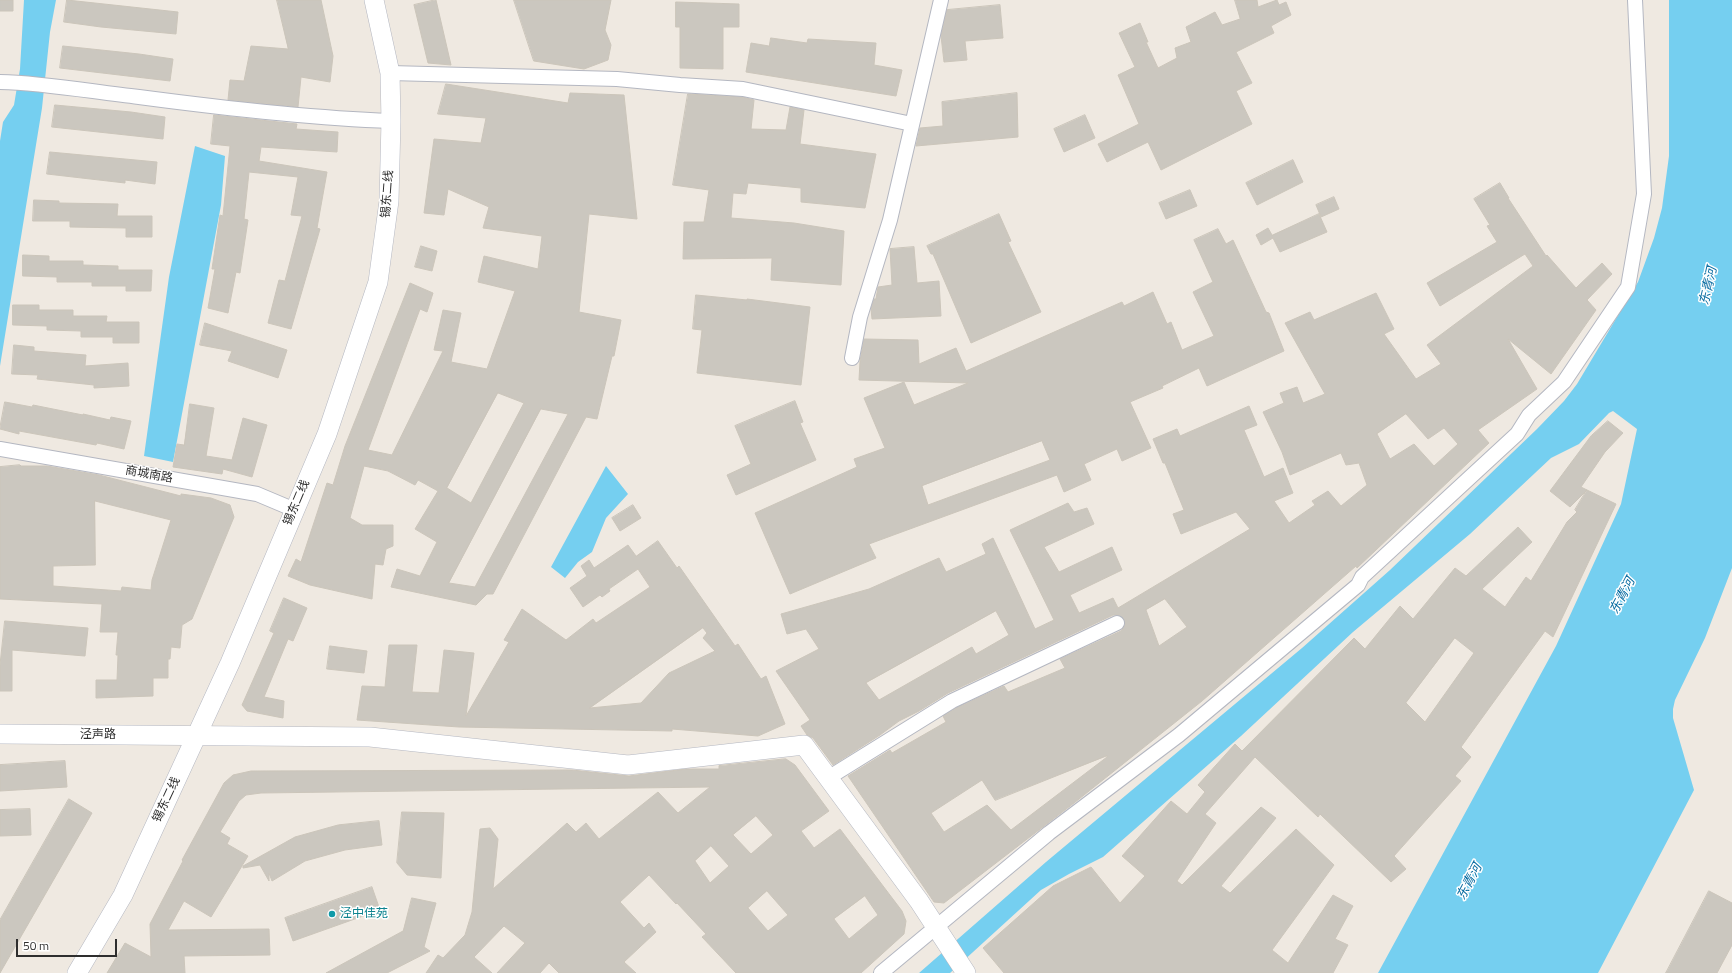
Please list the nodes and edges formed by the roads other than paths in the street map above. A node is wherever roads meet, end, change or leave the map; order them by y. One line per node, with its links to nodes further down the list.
1 (374, 0): 4 (street, 锡东二线)
2 (941, 0): 7 (street)
3 (1635, 0): 15 (street)
4 (390, 73): 6 (street, 锡东二线); 7 (street)
5 (5, 83): 6 (street)
6 (391, 121): 10 (street, 锡东二线)
7 (912, 124): 8 (street)
8 (852, 358)
9 (0, 450): 10 (street, 商城南路)
10 (295, 510): 13 (street, 锡东二线)
11 (1117, 623): 14 (street)
12 (0, 734): 13 (street, 泾声路)
13 (196, 736): 14 (street, 泾声路); 17 (street, 锡东二线)
14 (828, 778): 15 (street)
15 (935, 926): 16 (street); 18 (street)
16 (964, 969)
17 (76, 973)
18 (881, 973)

